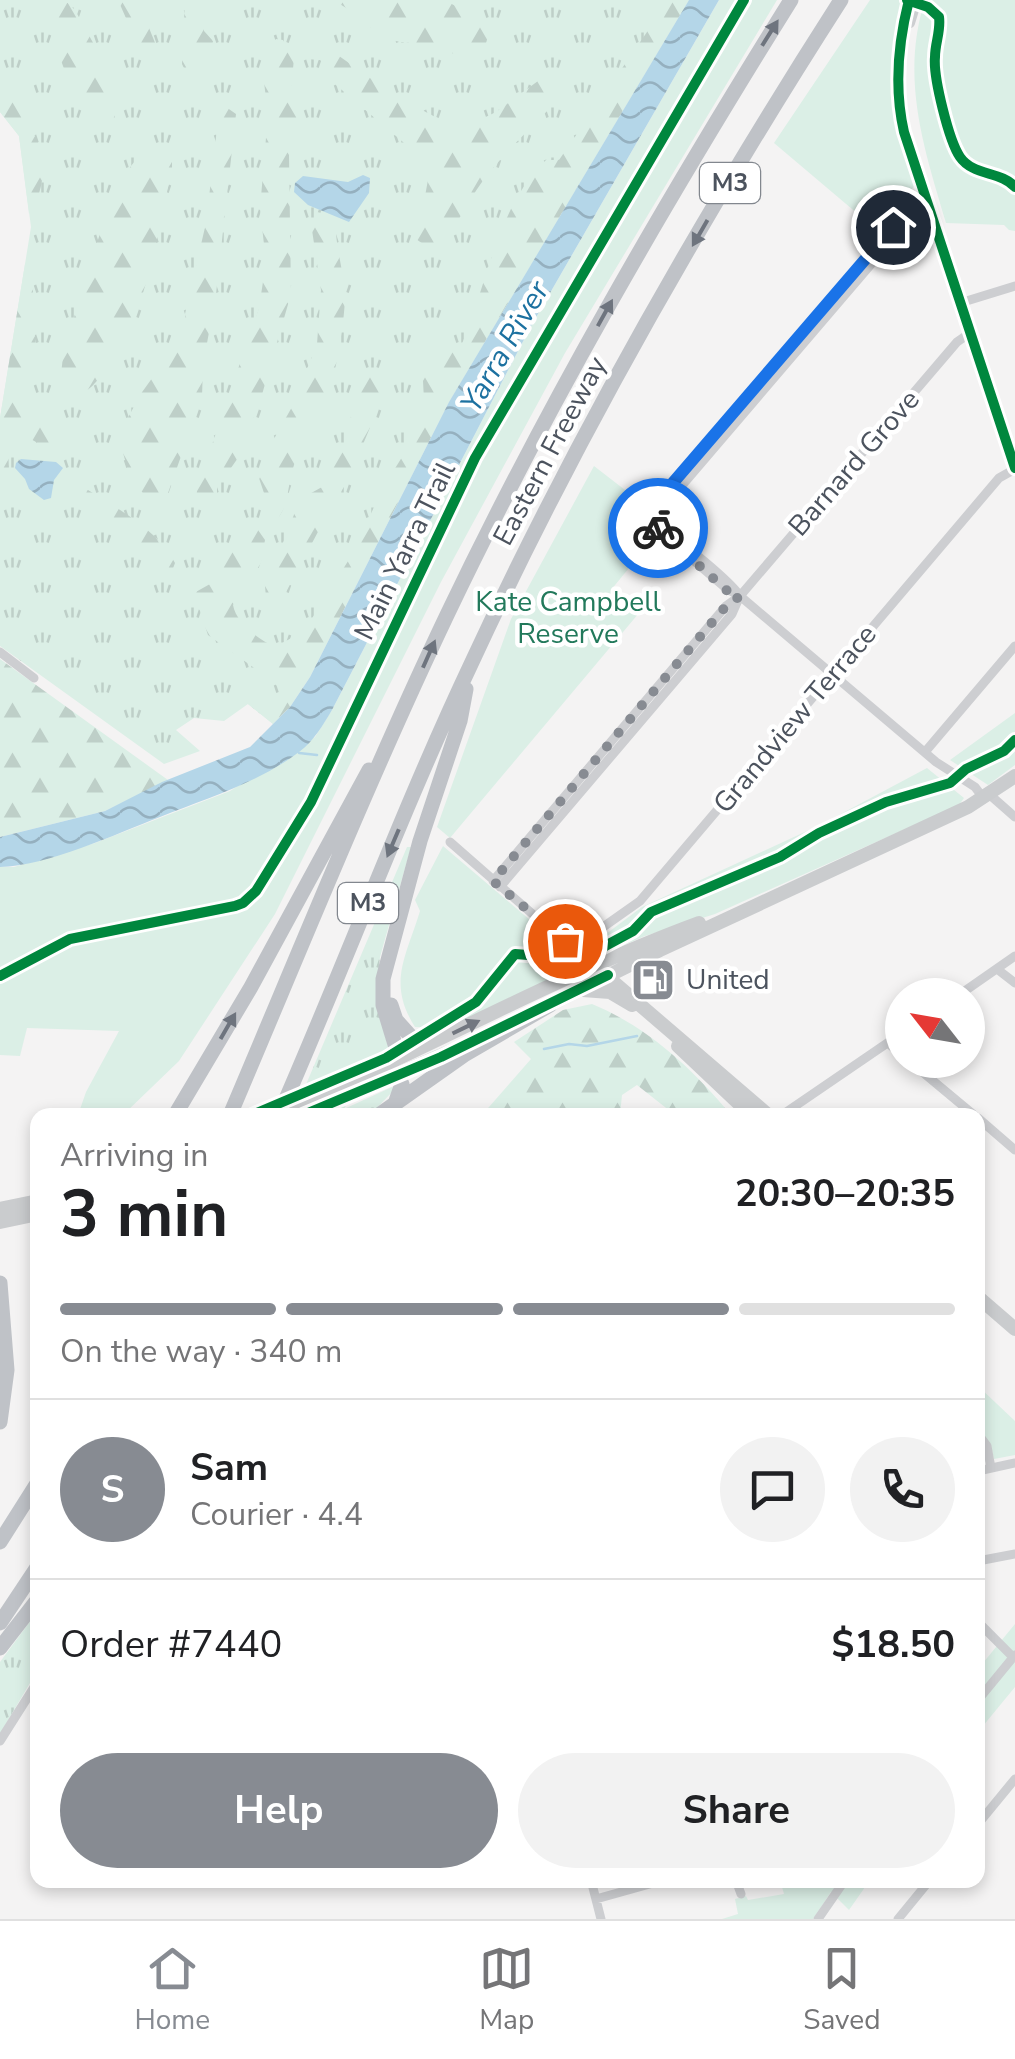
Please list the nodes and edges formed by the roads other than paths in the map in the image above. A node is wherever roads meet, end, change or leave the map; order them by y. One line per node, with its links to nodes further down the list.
1 (790, 0): 17 (highway, Eastern Freeway / M3, one-way to 1)
2 (841, 0): 14 (highway, Eastern Freeway / M3, one-way to 14)
3 (909, 0): 5 (street)
4 (917, 0): 5 (street)
5 (918, 173): 6 (street)
6 (926, 196): 8 (street); 11 (street); 11 (street)
7 (1015, 286): 8 (street)
8 (960, 303): 9 (street)
9 (970, 333): 10 (street); 11 (street, Barnard Grove)
10 (1015, 469): 15 (street, Grandview Terrace)
11 (740, 596): 15 (street); 23 (street, Barnard Grove)
12 (1015, 646): 18 (street)
13 (0, 652): 16 (street)
14 (471, 663): 26 (highway); 41 (highway, Eastern Freeway / M3, one-way to 41)
15 (832, 675): 18 (street); 23 (street, Grandview Terrace)
16 (34, 678)
17 (388, 743): 39 (highway, one-way to 17); 40 (highway, Eastern Freeway / M3)
18 (925, 752): 20 (street)
19 (1015, 776): 20 (main road)
20 (987, 797): 21 (street); 24 (main road)
21 (1015, 817)
22 (450, 842): 23 (street)
23 (497, 884)
24 (780, 893): 28 (main road); 29 (main road)
25 (1015, 956): 27 (street)
26 (386, 962): 34 (highway); 36 (highway)
27 (998, 969): 30 (street); 31 (street)
28 (584, 970): 29 (main road); 34 (main road, one-way to 28)
29 (608, 975): 32 (main road); 46 (main road)
30 (984, 978)
31 (1015, 984)
32 (577, 991): 33 (main road); 45 (main road)
33 (550, 1004): 36 (main road); 38 (highway)
34 (420, 1044): 36 (main road)
35 (885, 1045): 47 (street)
36 (398, 1062): 38 (highway); 42 (main road); 43 (main road)
37 (930, 1078): 48 (street)
38 (396, 1101): 44 (highway)
39 (180, 1108)
40 (233, 1108)
41 (282, 1108)
42 (288, 1108)
43 (321, 1108)
44 (388, 1108)
45 (743, 1108)
46 (760, 1108)
47 (799, 1108)
48 (966, 1108)
49 (985, 1124): 50 (street)
50 (1015, 1150)
51 (30, 1208): 52 (main road)
52 (0, 1209)
53 (30, 1210): 54 (main road)
54 (0, 1222)
55 (0, 1283): 57 (highway)
56 (985, 1303): 58 (main road)
57 (2, 1304): 59 (highway)
58 (1015, 1329)
59 (0, 1422)
60 (985, 1443): 62 (street)
61 (1015, 1463): 62 (street)
62 (991, 1468): 63 (street)
63 (985, 1469)
64 (30, 1495): 65 (highway)
65 (0, 1542)
66 (1015, 1554): 67 (street)
67 (985, 1560)
68 (30, 1578): 70 (highway)
69 (30, 1609): 72 (highway)
70 (0, 1623)
71 (985, 1629): 73 (street)
72 (0, 1648)
73 (1014, 1656): 74 (street)
74 (985, 1691)
75 (30, 1694): 76 (street)
76 (0, 1741)
77 (1015, 1779): 78 (street)
78 (985, 1815)
79 (593, 1888): 85 (street)
80 (635, 1888): 85 (street)
81 (738, 1888): 84 (street)
82 (839, 1888): 87 (street)
83 (923, 1888): 88 (street)
84 (740, 1894)
85 (596, 1899): 86 (street)
86 (601, 1919)
87 (818, 1919)
88 (898, 1919)

